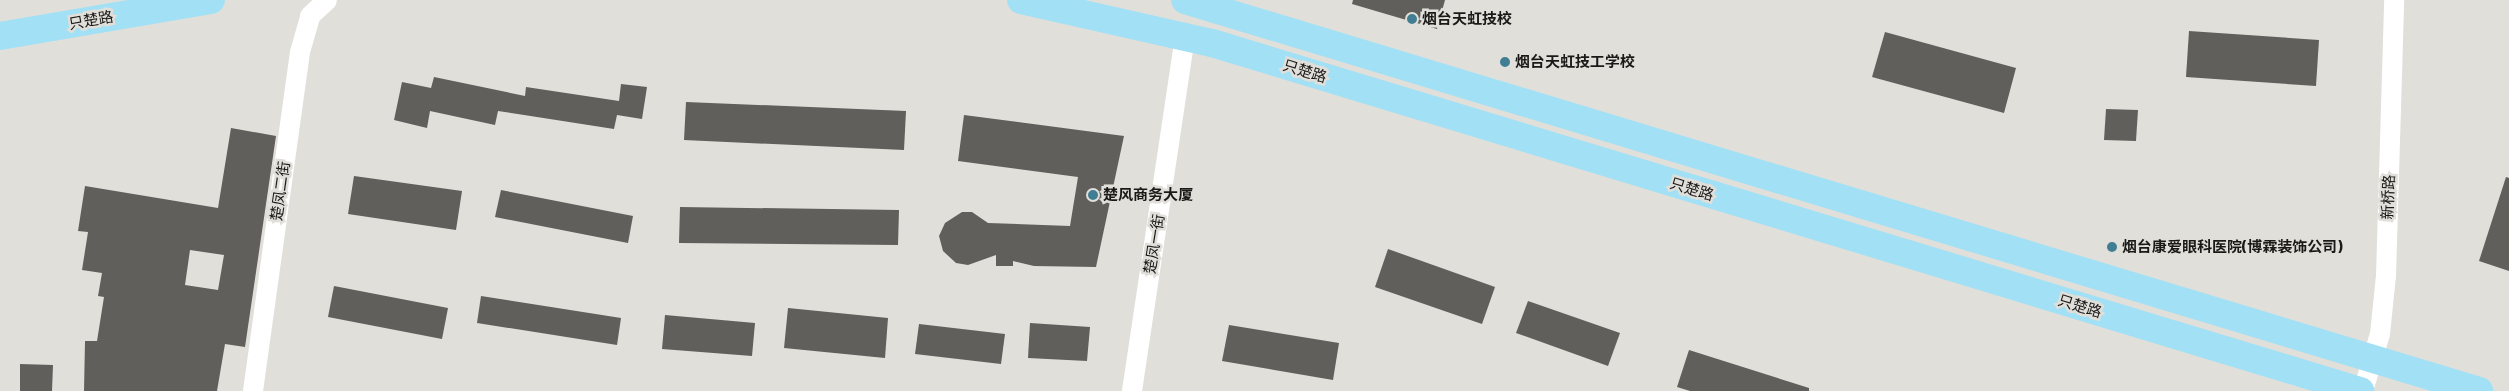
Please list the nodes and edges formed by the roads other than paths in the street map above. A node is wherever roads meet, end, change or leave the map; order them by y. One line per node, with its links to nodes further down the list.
1 (211, 0): 6 (main road, 只楚路)
2 (327, 0): 9 (street, 楚凤二街)
3 (1021, 0): 7 (main road, 只楚路)
4 (1186, 0): 8 (main road)
5 (2394, 0): 8 (street, 新桥路)
6 (0, 36)
7 (1185, 37): 10 (street, 楚凤一街); 11 (main road, 只楚路)
8 (2374, 357): 11 (street, 新桥路); 12 (main road)
9 (253, 391)
10 (1132, 391)
11 (2362, 391)
12 (2480, 391)

